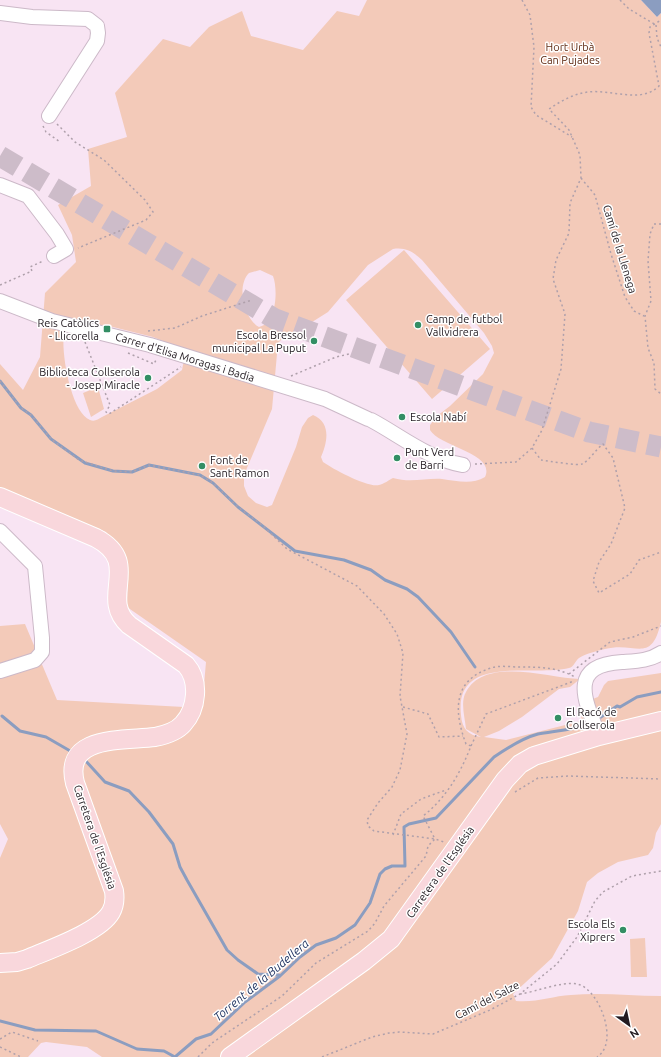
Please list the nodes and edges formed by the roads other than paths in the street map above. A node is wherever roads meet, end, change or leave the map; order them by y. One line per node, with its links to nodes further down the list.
1 (0, 13): 2 (street)
2 (46, 119)
3 (0, 185): 4 (street)
4 (60, 253)
5 (0, 301): 6 (street, Carrer d'Elisa Moragas i Badia)
6 (463, 465)
7 (0, 497): 13 (main road, Carretera de l'Església)
8 (0, 531): 10 (street)
9 (661, 653): 12 (street)
10 (0, 672)
11 (661, 721): 12 (main road, Carretera de l'Església)
12 (599, 736): 14 (main road, Carretera de l'Església)
13 (0, 963)
14 (230, 1057)

